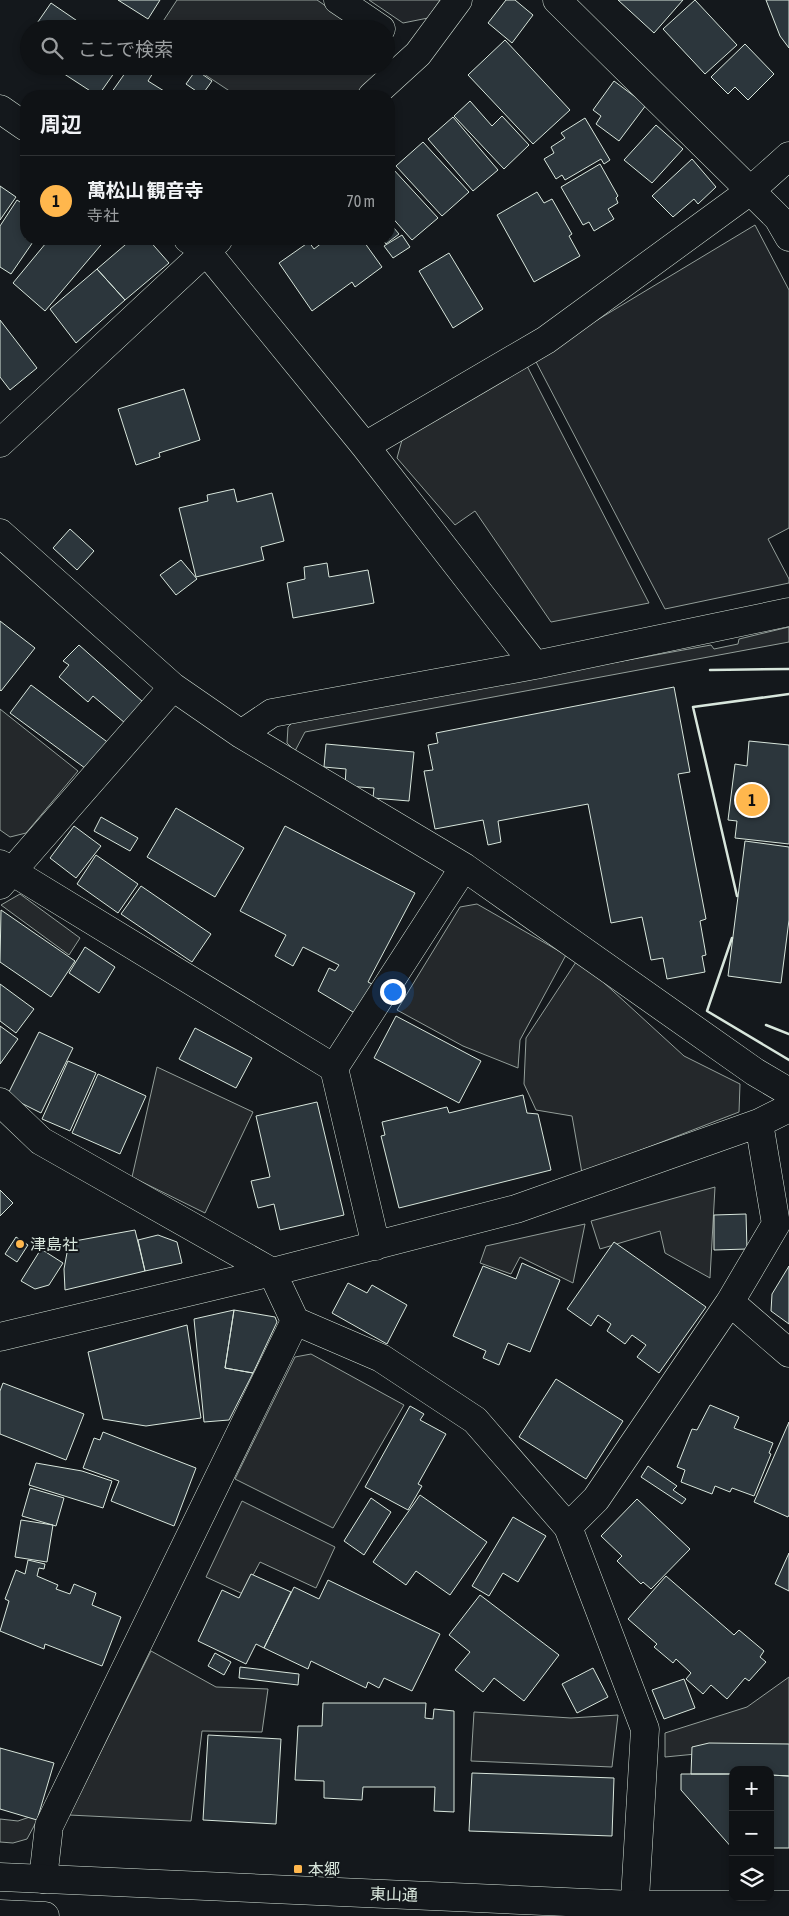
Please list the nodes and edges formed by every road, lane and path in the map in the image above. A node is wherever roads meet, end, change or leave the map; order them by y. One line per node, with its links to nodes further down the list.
1 (338, 0): 4 (main road)
2 (458, 0): 6 (main road)
3 (557, 0): 13 (main road)
4 (368, 20)
5 (395, 38): 6 (main road)
6 (418, 54): 8 (main road)
7 (395, 75): 9 (main road)
8 (395, 75)
9 (379, 90)
10 (0, 108): 11 (main road)
11 (20, 123)
12 (789, 156): 13 (main road)
13 (750, 191): 14 (main road); 18 (main road)
14 (789, 237)
15 (203, 245): 17 (main road)
16 (207, 245): 18 (main road)
17 (0, 443)
18 (365, 446): 21 (main road)
19 (0, 533): 22 (main road)
20 (789, 612): 21 (main road)
21 (535, 665): 23 (main road)
22 (173, 687): 23 (main road); 25 (main road)
23 (241, 734): 24 (main road)
24 (464, 867): 26 (main road); 27 (main road)
25 (4, 874): 26 (main road)
26 (334, 1068): 31 (main road)
27 (789, 1092)
28 (0, 1102): 32 (main road)
29 (789, 1108): 30 (main road)
30 (759, 1122): 31 (main road); 33 (main road)
31 (376, 1246): 32 (main road)
32 (272, 1272): 34 (main road); 35 (main road)
33 (730, 1302): 36 (main road); 37 (main road)
34 (295, 1321): 37 (main road); 39 (main road)
35 (0, 1337)
36 (789, 1353)
37 (568, 1527): 41 (main road)
38 (0, 1877): 39 (main road, 東山通)
39 (43, 1879): 41 (main road, 東山通)
40 (789, 1905): 41 (main road, 東山通)
41 (634, 1910)
42 (0, 1914): 43 (main road)
43 (45, 1916)

